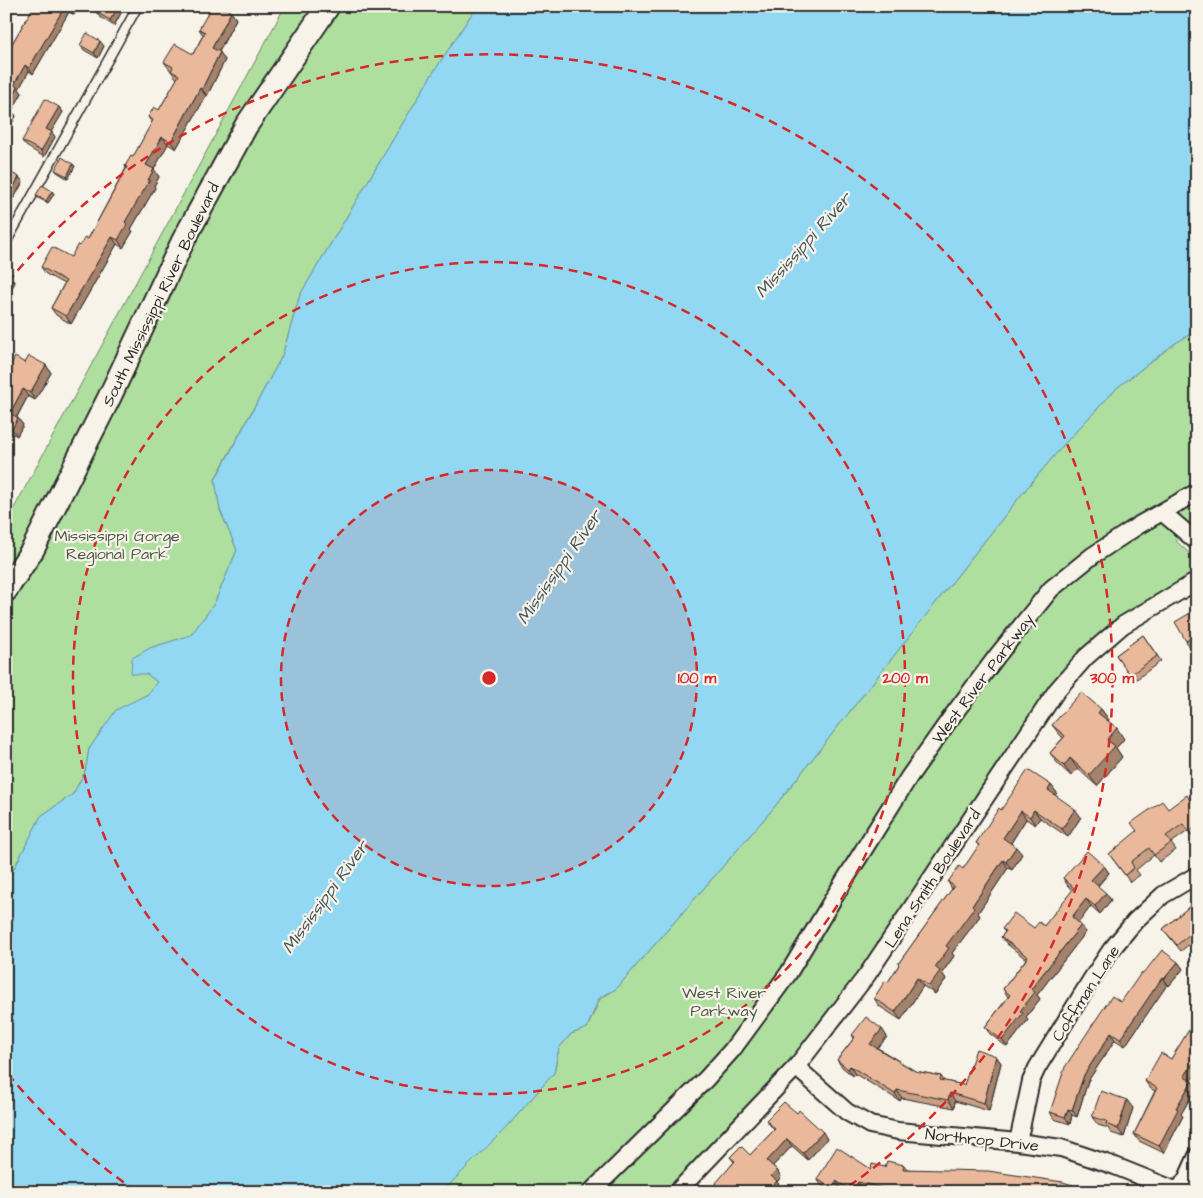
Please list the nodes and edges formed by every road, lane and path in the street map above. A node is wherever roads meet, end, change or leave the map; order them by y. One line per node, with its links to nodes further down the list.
1 (138, 6): 3 (lane)
2 (328, 6): 8 (street, South Mississippi River Boulevard)
3 (6, 243)
4 (1197, 492): 5 (street, West River Parkway)
5 (1162, 512): 6 (street); 14 (street, West River Parkway)
6 (1197, 542)
7 (1197, 581): 10 (street, Lena Smith Boulevard)
8 (6, 590)
9 (1197, 876): 11 (street, Coffman Lane)
10 (796, 1067): 11 (street, Northrop Drive); 15 (street, Lena Smith Boulevard)
11 (1018, 1142): 13 (street, Northrop Drive)
12 (1197, 1156): 13 (street)
13 (1179, 1191)
14 (591, 1192)
15 (678, 1192)

